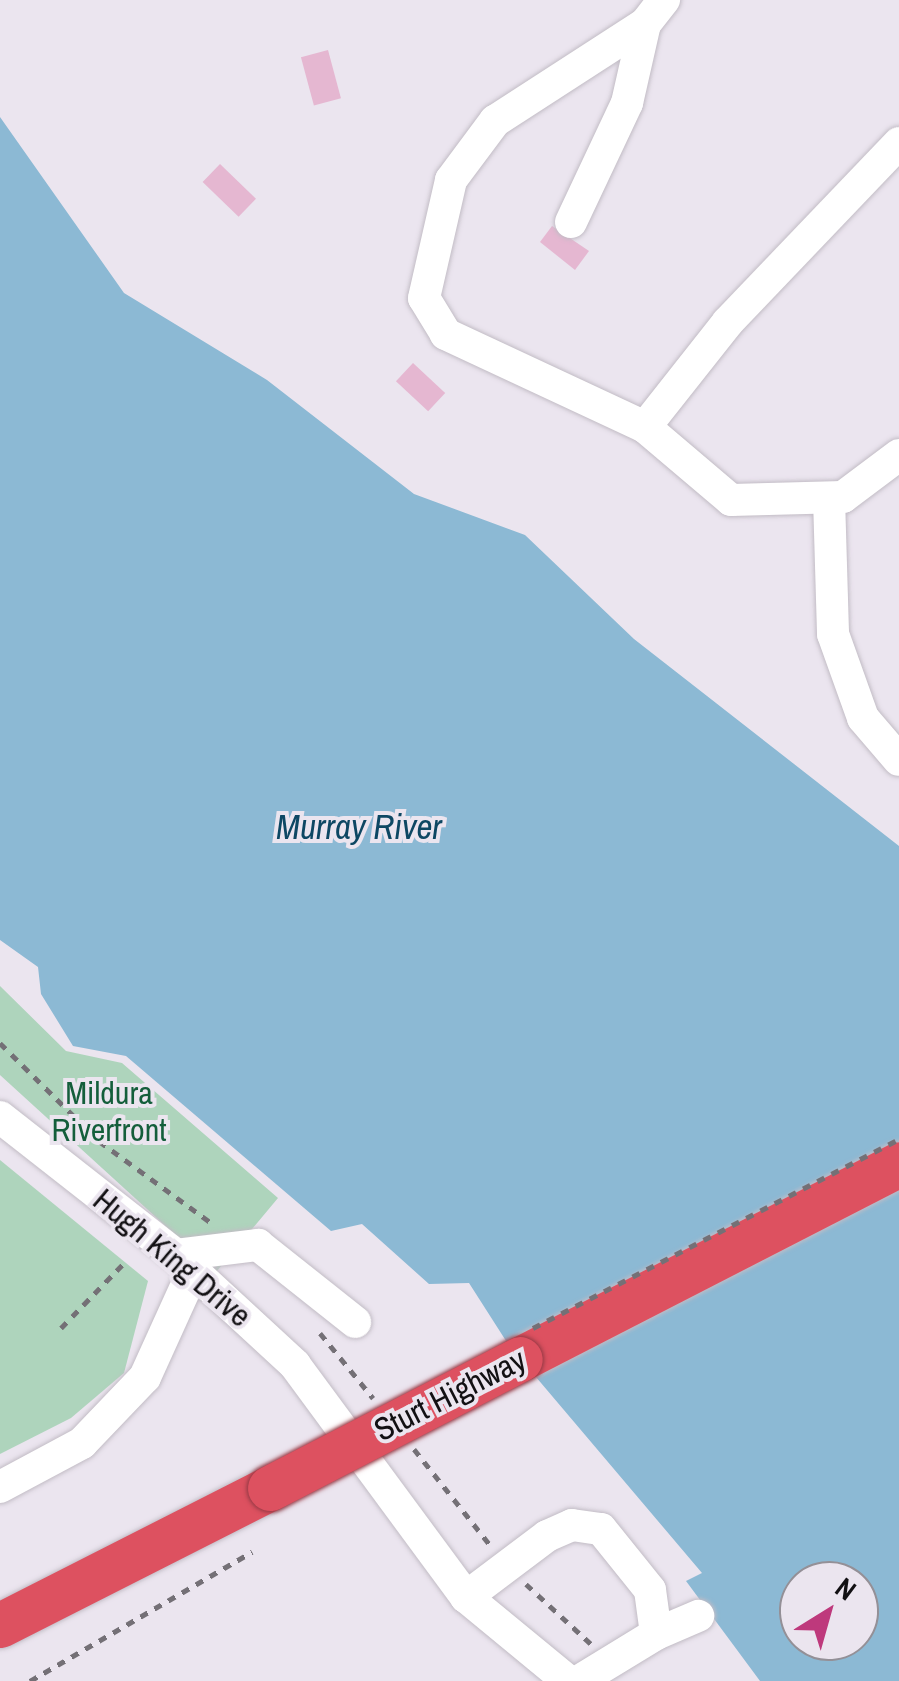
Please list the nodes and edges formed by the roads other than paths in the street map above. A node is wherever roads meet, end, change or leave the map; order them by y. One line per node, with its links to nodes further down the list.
1 (655, 12): 3 (street); 4 (street)
2 (899, 143): 4 (street)
3 (571, 222)
4 (645, 426): 6 (street)
5 (899, 455): 6 (street)
6 (829, 498): 7 (street)
7 (899, 760)
8 (0, 1117): 10 (street, Hugh King Drive)
9 (899, 1164): 15 (highway, Sturt Highway, bridge)
10 (185, 1263): 11 (street); 12 (street); 13 (street, Hugh King Drive)
11 (354, 1322)
12 (0, 1487)
13 (466, 1597): 16 (street); 17 (street, Hugh King Drive)
14 (698, 1616): 16 (street)
15 (0, 1625)
16 (656, 1634): 18 (street)
17 (568, 1681)
18 (579, 1681)

